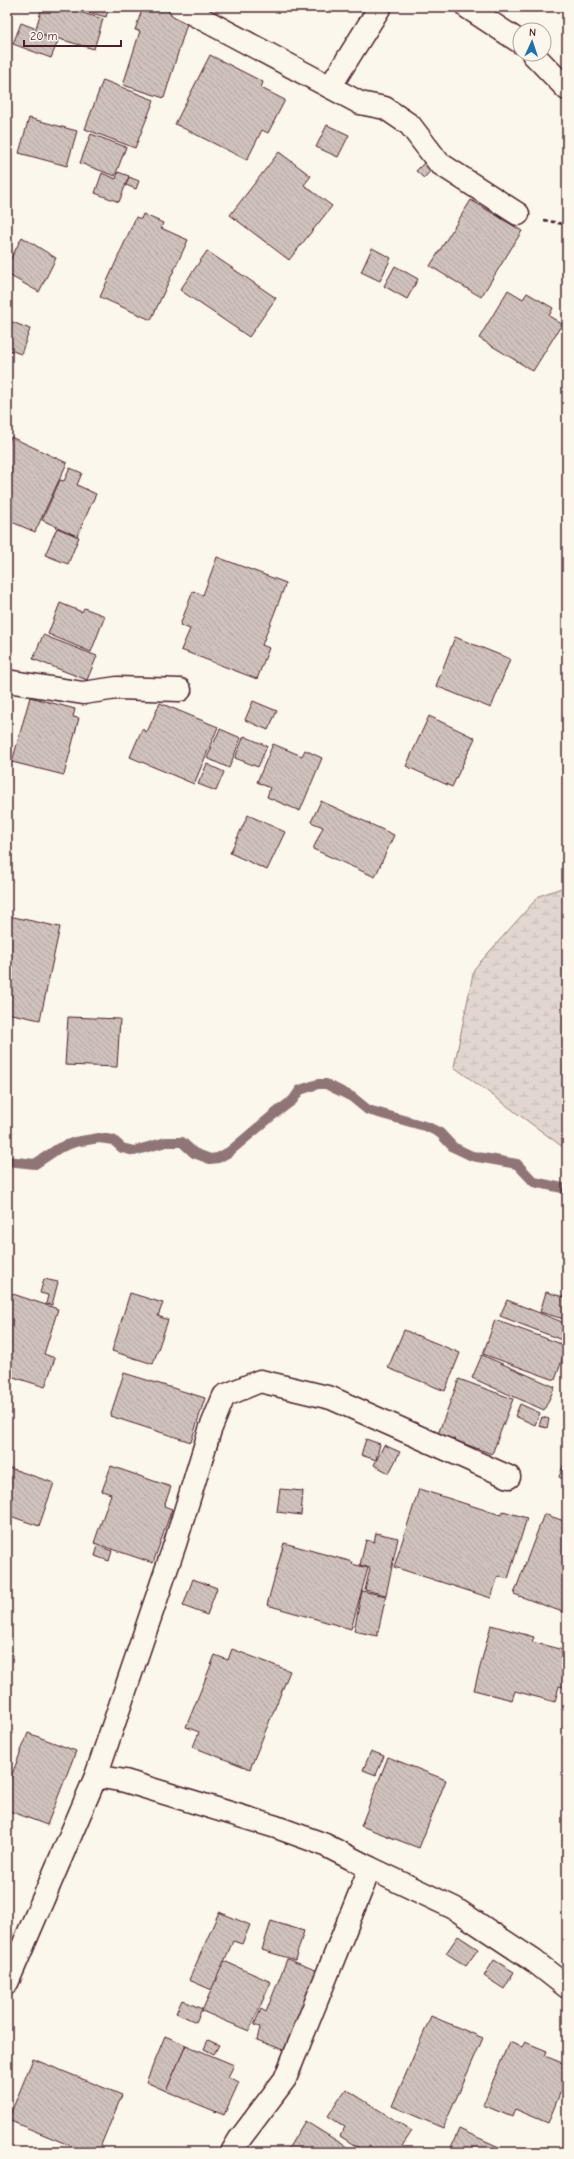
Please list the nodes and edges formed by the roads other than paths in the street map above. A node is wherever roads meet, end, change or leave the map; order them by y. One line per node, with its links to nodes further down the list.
1 (180, 7): 6 (street)
2 (380, 7): 6 (street)
3 (467, 7): 4 (street)
4 (512, 37)
5 (541, 62): 7 (street)
6 (330, 87): 8 (street)
7 (567, 89)
8 (518, 214)
9 (7, 681): 10 (street)
10 (180, 690)
11 (509, 1477): 12 (street)
12 (96, 1776): 13 (street); 14 (street)
13 (370, 1868): 15 (street); 16 (street)
14 (7, 1983)
15 (567, 1987)
16 (232, 2152)

